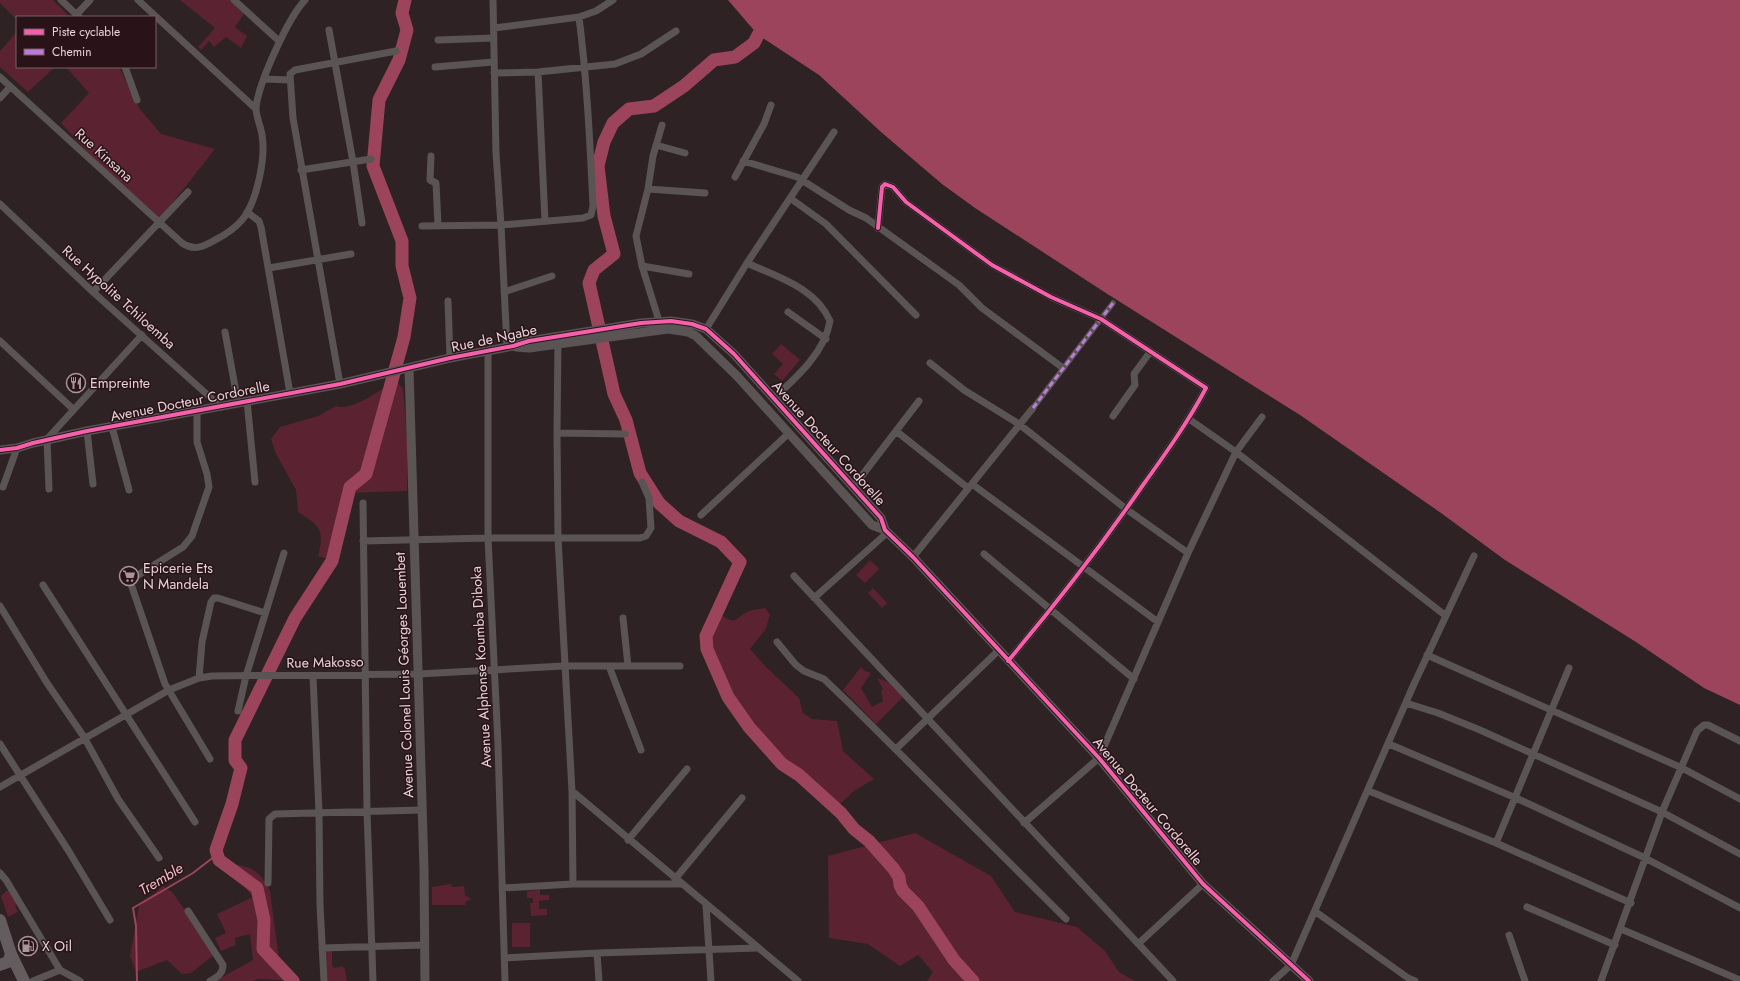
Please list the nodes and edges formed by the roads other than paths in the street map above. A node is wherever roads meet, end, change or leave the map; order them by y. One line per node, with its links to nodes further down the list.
1 (61, 0): 8 (street)
2 (90, 0): 8 (street)
3 (138, 0): 9 (street)
4 (234, 0): 17 (street)
5 (493, 0): 12 (street)
6 (613, 0): 11 (street)
7 (303, 1): 17 (street)
8 (78, 16)
9 (155, 16)
10 (156, 17): 33 (street)
11 (579, 17): 12 (street); 22 (street)
12 (494, 28): 15 (street)
13 (329, 30): 19 (street)
14 (676, 31): 22 (street)
15 (494, 38): 16 (street); 20 (street)
16 (438, 40)
17 (279, 41): 27 (street)
18 (396, 51): 19 (street)
19 (335, 62): 28 (street); 41 (street)
20 (493, 62): 21 (street); 25 (street)
21 (435, 67)
22 (585, 67): 24 (street); 51 (street)
23 (125, 68): 31 (street)
24 (538, 72): 25 (street); 51 (street)
25 (494, 74): 55 (street)
26 (0, 77): 29 (street, Rue Kinsana)
27 (265, 79): 28 (street); 33 (street)
28 (289, 80): 42 (street)
29 (10, 87): 30 (street); 52 (street, Rue Kinsana)
30 (0, 98)
31 (138, 100)
32 (772, 105): 40 (street)
33 (256, 109): 50 (street)
34 (662, 125): 36 (street)
35 (834, 132): 44 (street)
36 (656, 145): 37 (street); 45 (street)
37 (685, 153)
38 (431, 156): 54 (street)
39 (371, 159): 41 (street)
40 (743, 161): 43 (street); 44 (street)
41 (353, 162): 42 (street); 53 (street)
42 (301, 170): 59 (street)
43 (735, 177)
44 (802, 180): 48 (street); 57 (street)
45 (648, 189): 47 (street); 61 (street)
46 (188, 192): 52 (street)
47 (706, 194)
48 (790, 198): 60 (street); 70 (street)
49 (0, 204): 65 (street, Rue Hypolite Tchiloemba)
50 (247, 212): 52 (street, Rue Kinsana); 62 (street)
51 (545, 221): 55 (street)
52 (159, 222): 65 (street)
53 (362, 222)
54 (438, 225): 55 (street); 56 (street)
55 (501, 225): 66 (street)
56 (422, 226)
57 (878, 228): 71 (street); 86 (street)
58 (352, 254): 59 (street)
59 (319, 259): 62 (street); 88 (street)
60 (747, 263): 73 (street); 78 (street)
61 (642, 266): 63 (street); 72 (street)
62 (269, 268): 89 (street)
63 (689, 274)
64 (552, 276): 66 (street)
65 (93, 292): 76 (street, Rue Hypolite Tchiloemba)
66 (504, 292): 80 (street)
67 (448, 301): 83 (street)
68 (1113, 304): 71 (street)
69 (788, 312): 78 (street)
70 (916, 315)
71 (1101, 320): 82 (street); 86 (street)
72 (659, 321): 73 (street, Avenue Docteur Cordorelle); 75 (street, Avenue Docteur Cordorelle)
73 (706, 329): 90 (street, Avenue Docteur Cordorelle)
74 (225, 332): 92 (street)
75 (609, 332): 77 (street, Rue de Ngabe); 105 (street)
76 (142, 335): 93 (street, Rue Hypolite Tchiloemba); 94 (street)
77 (558, 339): 80 (street, Rue de Ngabe); 104 (street)
78 (826, 339): 90 (street)
79 (0, 341): 94 (street)
80 (510, 347): 81 (street, Rue de Ngabe)
81 (488, 351): 83 (street, Rue de Ngabe); 123 (street, Avenue Alphonse Koumba Diboka)
82 (1150, 352): 97 (street); 99 (street)
83 (450, 358): 85 (street, Rue de Ngabe)
84 (930, 363): 100 (street)
85 (406, 368): 87 (street, Rue de Ngabe); 125 (street, Avenue Colonel Louis Géorges Louembet)
86 (1063, 368): 95 (street)
87 (385, 373): 88 (street, Avenue Docteur Cordorelle)
88 (340, 384): 89 (street, Avenue Docteur Cordorelle)
89 (290, 393): 92 (street, Avenue Docteur Cordorelle)
90 (774, 398): 114 (street, Avenue Docteur Cordorelle)
91 (919, 401): 103 (street)
92 (242, 402): 93 (street, Avenue Docteur Cordorelle); 111 (street)
93 (221, 407): 96 (street, Avenue Docteur Cordorelle)
94 (73, 408): 107 (street)
95 (1033, 408): 100 (street)
96 (197, 411): 101 (street, Avenue Docteur Cordorelle); 158 (street)
97 (1113, 416)
98 (1262, 417): 110 (street)
99 (1189, 419): 110 (street); 120 (street)
100 (1019, 424): 115 (street); 120 (street)
101 (112, 427): 102 (street, Avenue Docteur Cordorelle); 118 (street)
102 (87, 431): 107 (street, Avenue Docteur Cordorelle); 113 (street)
103 (896, 431): 114 (street); 115 (street)
104 (556, 433): 106 (street); 124 (street)
105 (789, 433): 121 (street); 122 (street)
106 (625, 434)
107 (47, 439): 108 (street, Avenue Docteur Cordorelle); 117 (street)
108 (17, 448): 109 (street, Avenue Docteur Cordorelle); 116 (street)
109 (0, 450)
110 (1236, 452): 128 (street); 139 (street)
111 (255, 482)
112 (642, 482): 124 (street)
113 (93, 484)
114 (854, 486): 122 (street, Avenue Docteur Cordorelle)
115 (970, 486): 131 (street); 132 (street)
116 (3, 487)
117 (49, 489)
118 (129, 490)
119 (363, 503): 126 (street)
120 (1126, 509): 128 (street); 132 (street)
121 (702, 515)
122 (886, 531): 131 (street, Avenue Docteur Cordorelle); 135 (street)
123 (488, 538): 124 (street); 125 (street); 151 (street, Avenue Alphonse Koumba Diboka)
124 (558, 538): 146 (street)
125 (415, 540): 126 (street); 152 (street, Avenue Colonel Louis Géorges Louembet)
126 (363, 542): 153 (street)
127 (284, 553): 138 (street)
128 (1188, 553): 141 (street)
129 (984, 554): 137 (street)
130 (1474, 556): 139 (street)
131 (914, 557): 143 (street, Avenue Docteur Cordorelle)
132 (1084, 567): 137 (street); 141 (street)
133 (794, 576): 135 (street)
134 (43, 585): 162 (street)
135 (814, 598): 163 (street)
136 (0, 606): 164 (street)
137 (1051, 609): 145 (street); 157 (street)
138 (265, 613): 154 (street); 156 (street)
139 (1446, 616): 144 (street)
140 (623, 618): 148 (street)
141 (1158, 622): 157 (street)
142 (777, 642): 168 (street)
143 (999, 650): 145 (street, Avenue Docteur Cordorelle); 163 (street)
144 (1427, 655): 159 (street); 161 (street)
145 (1008, 661): 171 (street, Avenue Docteur Cordorelle)
146 (564, 666): 147 (street, Rue Makosso); 151 (street, Rue Makosso); 177 (street)
147 (609, 666): 148 (street, Rue Makosso); 169 (street)
148 (628, 666): 149 (street, Rue Makosso)
149 (680, 666)
150 (1569, 668): 161 (street)
151 (495, 669): 152 (street, Rue Makosso); 198 (street, Avenue Alphonse Koumba Diboka)
152 (419, 674): 153 (street, Rue Makosso); 182 (street, Avenue Colonel Louis Géorges Louembet)
153 (366, 675): 155 (street, Rue Makosso); 183 (street)
154 (246, 676): 155 (street, Rue Makosso); 156 (street, Rue Makosso); 160 (street)
155 (313, 676): 184 (street)
156 (199, 678): 158 (street, Rue Makosso)
157 (1134, 679): 171 (street)
158 (169, 690): 162 (street, Rue Makosso); 172 (street)
159 (1406, 703): 167 (street); 170 (street)
160 (238, 711)
161 (1552, 711): 170 (street); 173 (street)
162 (126, 714): 164 (street, Rue Makosso); 186 (street)
163 (927, 721): 168 (street); 187 (street)
164 (84, 738): 175 (street, Rue Makosso); 191 (street)
165 (1740, 741): 173 (street)
166 (0, 744): 175 (street)
167 (1388, 744): 178 (street); 180 (street)
168 (896, 749): 205 (street)
169 (641, 750)
170 (1534, 754): 180 (street); 185 (street)
171 (1099, 758): 187 (street); 197 (street, Avenue Docteur Cordorelle)
172 (210, 759)
173 (1682, 768): 181 (street); 185 (street)
174 (687, 769): 188 (street)
175 (20, 775): 176 (street, Rue Makosso); 207 (street)
176 (0, 787)
177 (572, 791): 188 (street); 196 (street)
178 (1369, 791): 189 (street); 204 (street)
179 (742, 798): 194 (street)
180 (1516, 798): 189 (street); 192 (street)
181 (1740, 798)
182 (422, 810): 183 (street); 211 (street, Avenue Colonel Louis Géorges Louembet)
183 (367, 811): 184 (street); 213 (street)
184 (319, 812): 195 (street); 214 (street)
185 (1662, 812): 190 (street); 192 (street)
186 (195, 822)
187 (1024, 823): 210 (street)
188 (628, 840): 194 (street)
189 (1496, 843): 199 (street)
190 (1740, 854)
191 (159, 858)
192 (1645, 858): 199 (street); 202 (street)
193 (0, 873): 222 (street)
194 (678, 881): 196 (street); 200 (street)
195 (268, 883)
196 (573, 884): 198 (street)
197 (1203, 884): 210 (street); 221 (street, Avenue Docteur Cordorelle)
198 (502, 888): 219 (street, Avenue Alphonse Koumba Diboka)
199 (1630, 903): 208 (street)
200 (706, 905): 215 (street); 216 (street)
201 (1528, 907): 212 (street)
202 (1740, 908)
203 (188, 912): 227 (street)
204 (1316, 912): 221 (street); 238 (street)
205 (1066, 919)
206 (0, 920): 218 (highway)
207 (110, 920)
208 (1621, 929): 212 (street); 223 (street)
209 (1509, 935): 239 (street)
210 (1138, 944): 235 (street)
211 (425, 945): 213 (street); 230 (street, Avenue Colonel Louis Géorges Louembet)
212 (1615, 945): 240 (street)
213 (373, 947): 214 (street); 229 (street)
214 (322, 948): 228 (street)
215 (757, 948): 216 (street); 234 (street)
216 (709, 950): 217 (street); 233 (street)
217 (598, 953): 219 (street); 232 (street)
218 (11, 954): 220 (highway); 224 (highway)
219 (505, 958): 231 (street, Avenue Alphonse Koumba Diboka)
220 (0, 965)
221 (1292, 965): 236 (street); 237 (street, Avenue Docteur Cordorelle)
222 (60, 970): 225 (street); 226 (street)
223 (1740, 980)
224 (24, 981)
225 (33, 981)
226 (80, 981)
227 (210, 981)
228 (324, 981)
229 (373, 981)
230 (425, 981)
231 (505, 981)
232 (599, 981)
233 (711, 981)
234 (798, 981)
235 (1173, 981)
236 (1273, 981)
237 (1309, 981)
238 (1415, 981)
239 (1525, 981)
240 (1601, 981)

